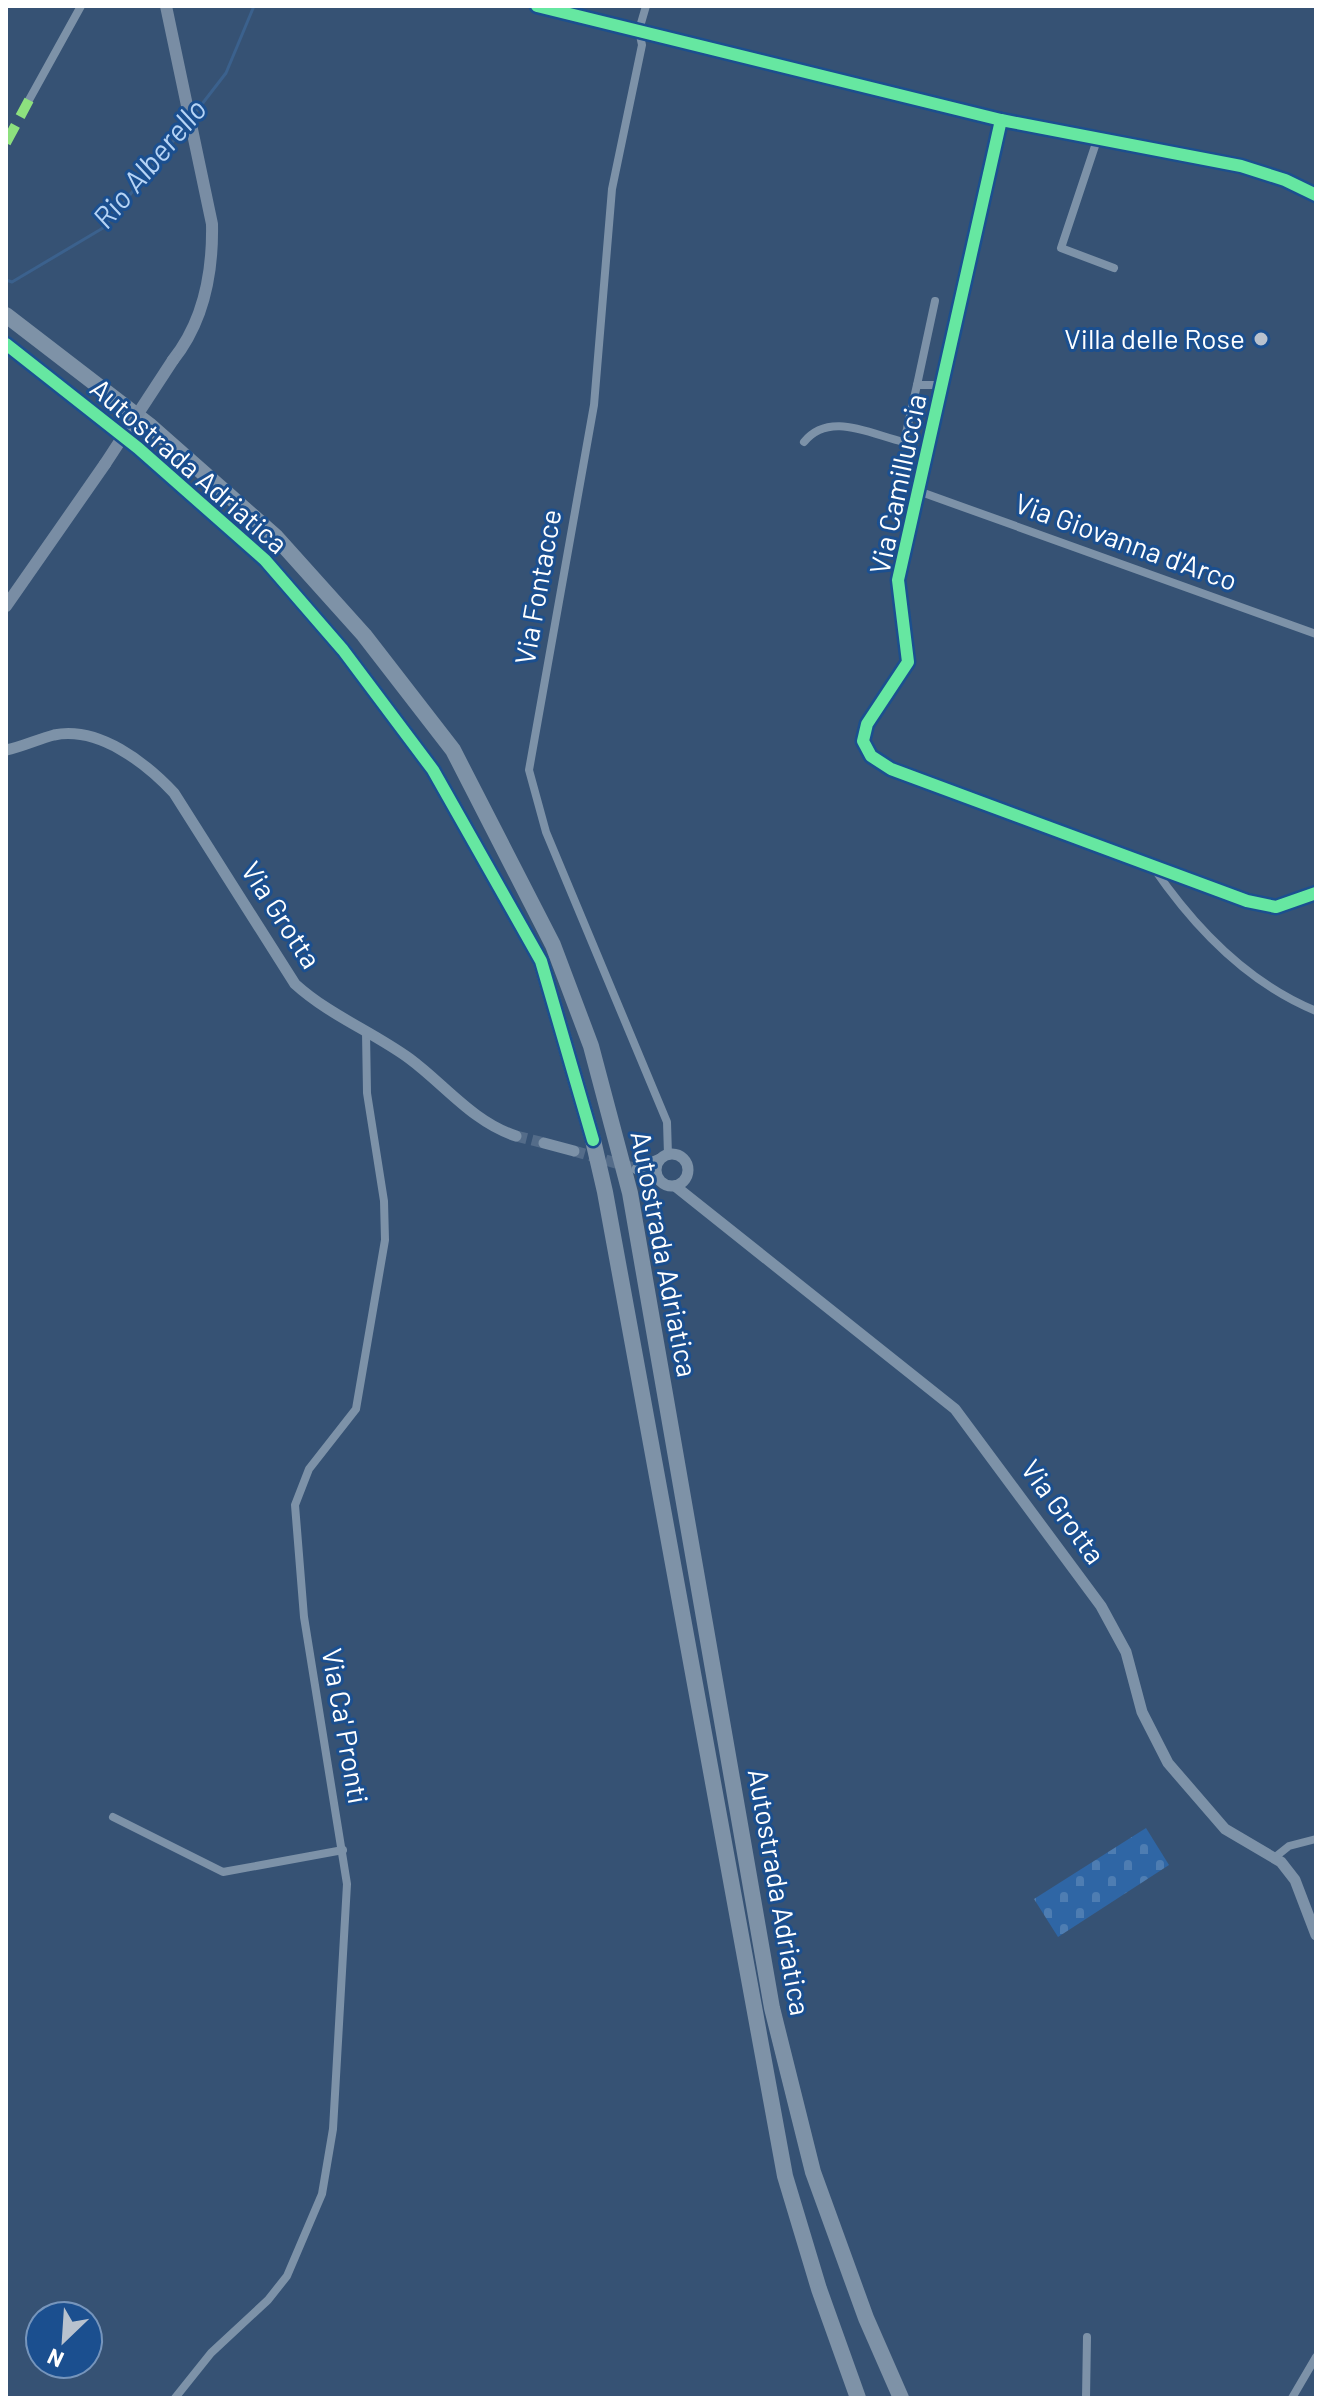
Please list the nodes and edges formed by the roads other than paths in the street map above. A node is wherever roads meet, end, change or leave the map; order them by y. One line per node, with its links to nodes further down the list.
1 (81, 6): 6 (street)
2 (166, 6): 18 (main road, bridge)
3 (537, 6): 5 (street)
4 (646, 6): 5 (street, Via Fontacce)
5 (639, 30): 7 (street); 30 (street, Via Fontacce)
6 (29, 100)
7 (1001, 120): 8 (street); 15 (street, Via Camilluccia)
8 (1098, 137): 9 (street); 10 (street)
9 (1316, 195)
10 (1114, 268)
11 (935, 301): 14 (street)
12 (6, 315): 42 (highway, Autostrada Adriatica)
13 (6, 344): 41 (highway, Autostrada Adriatica)
14 (917, 385): 15 (street); 16 (street)
15 (944, 385): 17 (street, Via Camilluccia)
16 (804, 442)
17 (921, 492): 19 (street, Via Giovanna d'Arco); 23 (street, Via Camilluccia)
18 (6, 606)
19 (1316, 634)
20 (6, 744): 21 (street, Via Grotta)
21 (21, 747): 22 (street, Via Grotta); 26 (street, Via Grotta)
22 (6, 750)
23 (1153, 866): 24 (street, Via Camilluccia); 25 (street)
24 (1316, 893)
25 (1316, 1011)
26 (366, 1032): 27 (street, Via Grotta); 35 (street, Via Ca' Pronti)
27 (516, 1136)
28 (544, 1143): 29 (street)
29 (574, 1151)
30 (664, 1157): 31 (street); 31 (street); 32 (street)
31 (657, 1177): 32 (street)
32 (675, 1186): 36 (street, Via Grotta)
33 (113, 1817): 35 (street)
34 (1316, 1839): 36 (street)
35 (343, 1850): 40 (street, Via Ca' Pronti)
36 (1274, 1858): 37 (street, Via Grotta)
37 (1316, 1935)
38 (1087, 2337): 43 (street)
39 (1316, 2357): 44 (street)
40 (175, 2398)
41 (858, 2398)
42 (901, 2398)
43 (1086, 2398)
44 (1292, 2398)

